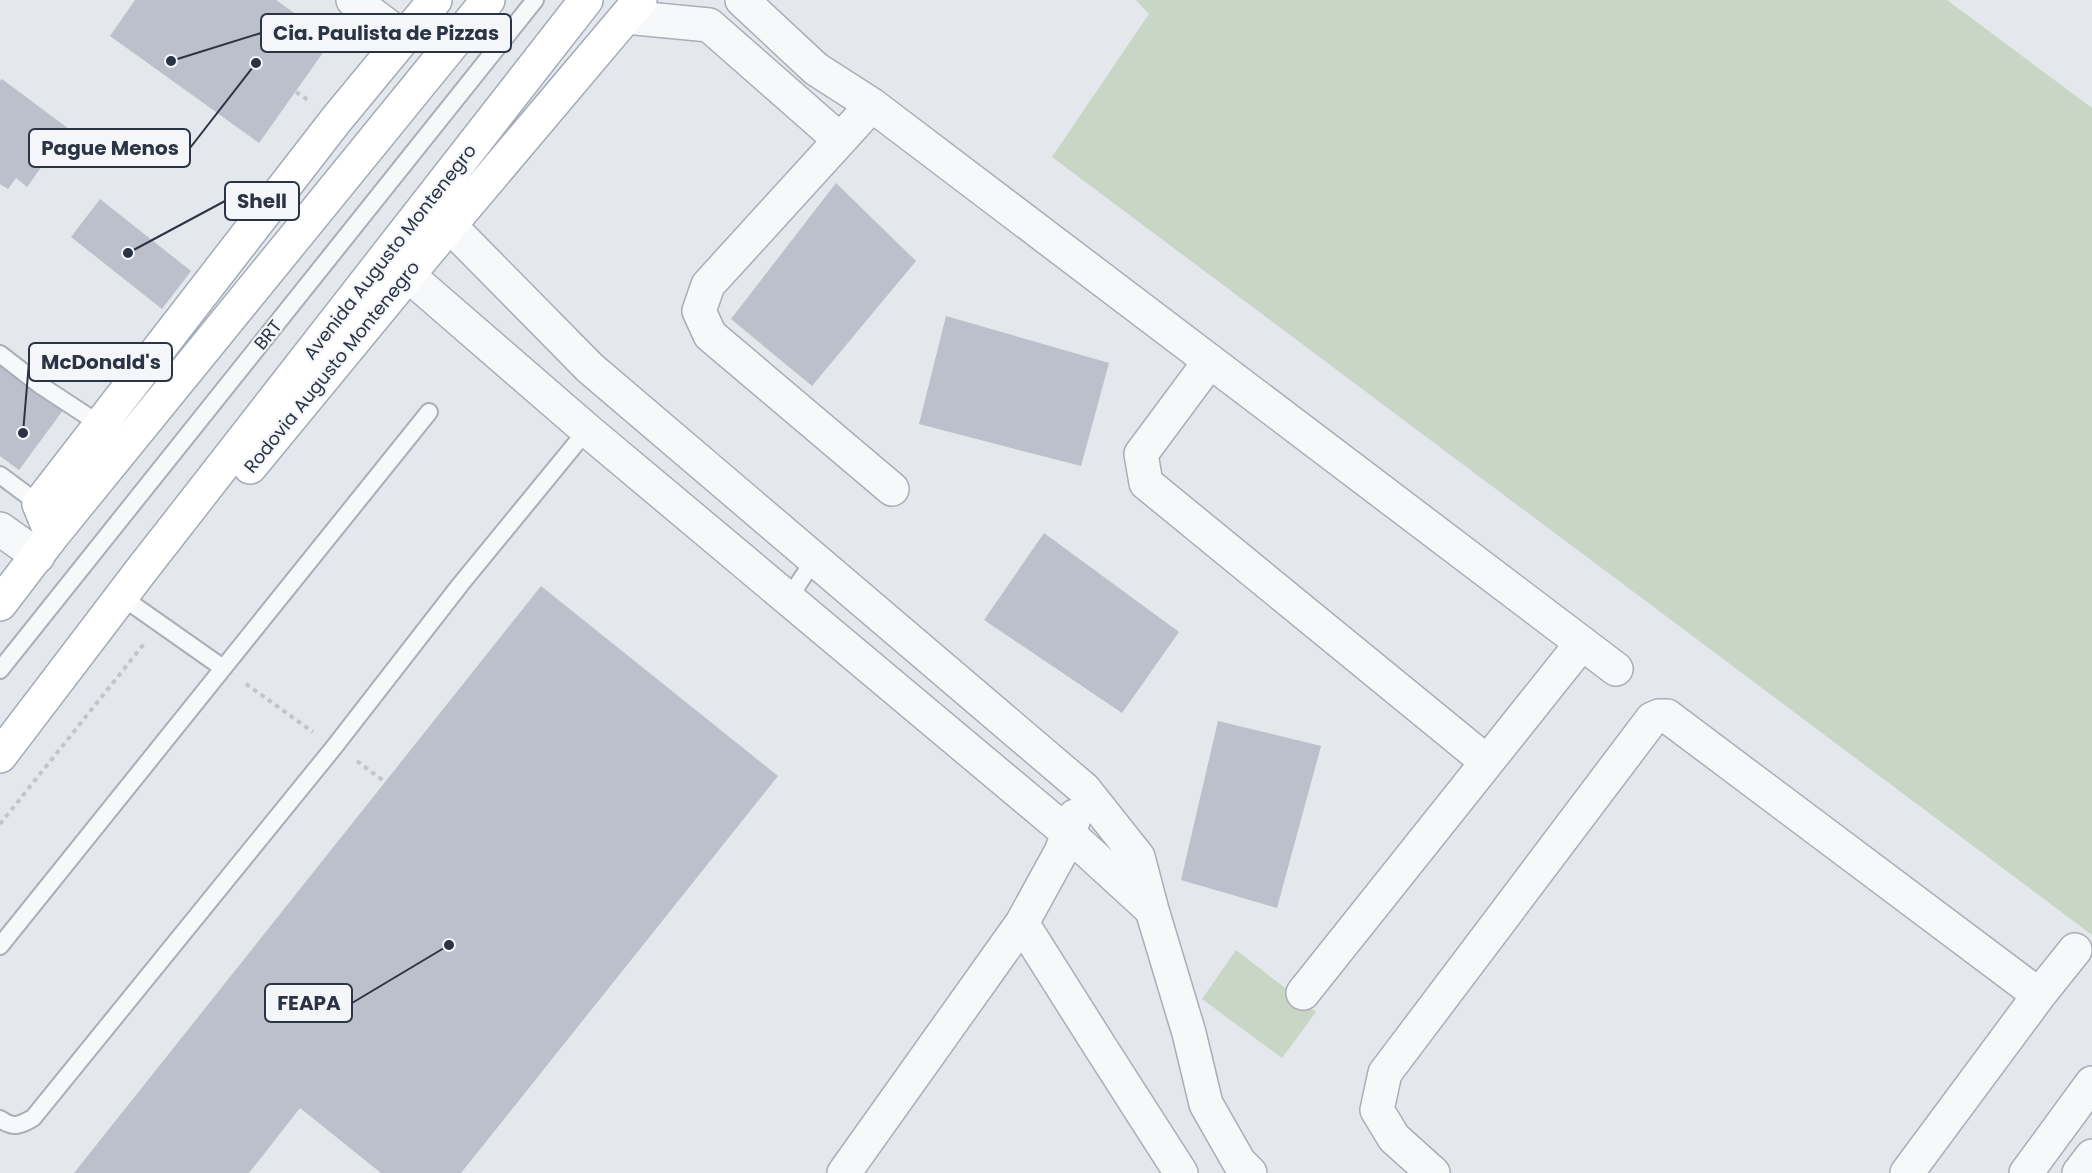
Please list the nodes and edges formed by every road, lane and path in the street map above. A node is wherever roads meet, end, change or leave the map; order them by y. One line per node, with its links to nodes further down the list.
1 (353, 0): 9 (street)
2 (435, 0): 9 (main road)
3 (488, 0): 24 (main road)
4 (536, 0): 33 (lane, BRT)
5 (586, 0): 22 (main road, Avenida Augusto Montenegro)
6 (741, 0): 10 (street)
7 (633, 8): 8 (street); 12 (main road, Rodovia Augusto Montenegro)
8 (718, 13): 11 (street)
9 (404, 38): 17 (main road)
10 (872, 105): 11 (street); 15 (street)
11 (840, 140): 20 (street)
12 (450, 226): 13 (main road, Rodovia Augusto Montenegro); 25 (street)
13 (408, 275): 18 (street); 22 (main road, Rodovia Augusto Montenegro)
14 (0, 354): 17 (lane)
15 (1210, 361): 30 (street); 36 (street)
16 (429, 412): 31 (lane)
17 (101, 425): 21 (main road)
18 (587, 430): 27 (street); 34 (lane)
19 (0, 475): 21 (lane)
20 (892, 489)
21 (39, 504): 24 (main road)
22 (194, 504): 26 (main road, Rodovia Augusto Montenegro)
23 (0, 529): 24 (street)
24 (45, 546): 28 (main road)
25 (814, 559): 27 (lane); 38 (street)
26 (122, 597): 29 (lane); 35 (main road, Rodovia Augusto Montenegro)
27 (788, 599): 40 (street)
28 (0, 604)
29 (159, 625): 31 (lane); 39 (path)
30 (1582, 643): 32 (street); 36 (street)
31 (223, 668): 34 (path); 43 (lane)
32 (1616, 669)
33 (0, 670)
34 (335, 746): 37 (path); 48 (lane)
35 (0, 756)
36 (1487, 762): 45 (street)
37 (385, 782)
38 (1084, 789): 40 (street); 41 (street)
39 (0, 824)
40 (1069, 834): 41 (street); 42 (street)
41 (1152, 910): 52 (street)
42 (1022, 923): 50 (street); 51 (street)
43 (0, 946)
44 (2075, 950): 46 (street)
45 (1304, 993)
46 (2040, 995): 53 (street); 54 (street)
47 (2092, 1083): 55 (street)
48 (0, 1119)
49 (2092, 1156): 56 (street)
50 (844, 1173)
51 (1181, 1173)
52 (1250, 1173)
53 (1433, 1173)
54 (1907, 1173)
55 (2026, 1173)
56 (2079, 1173)

